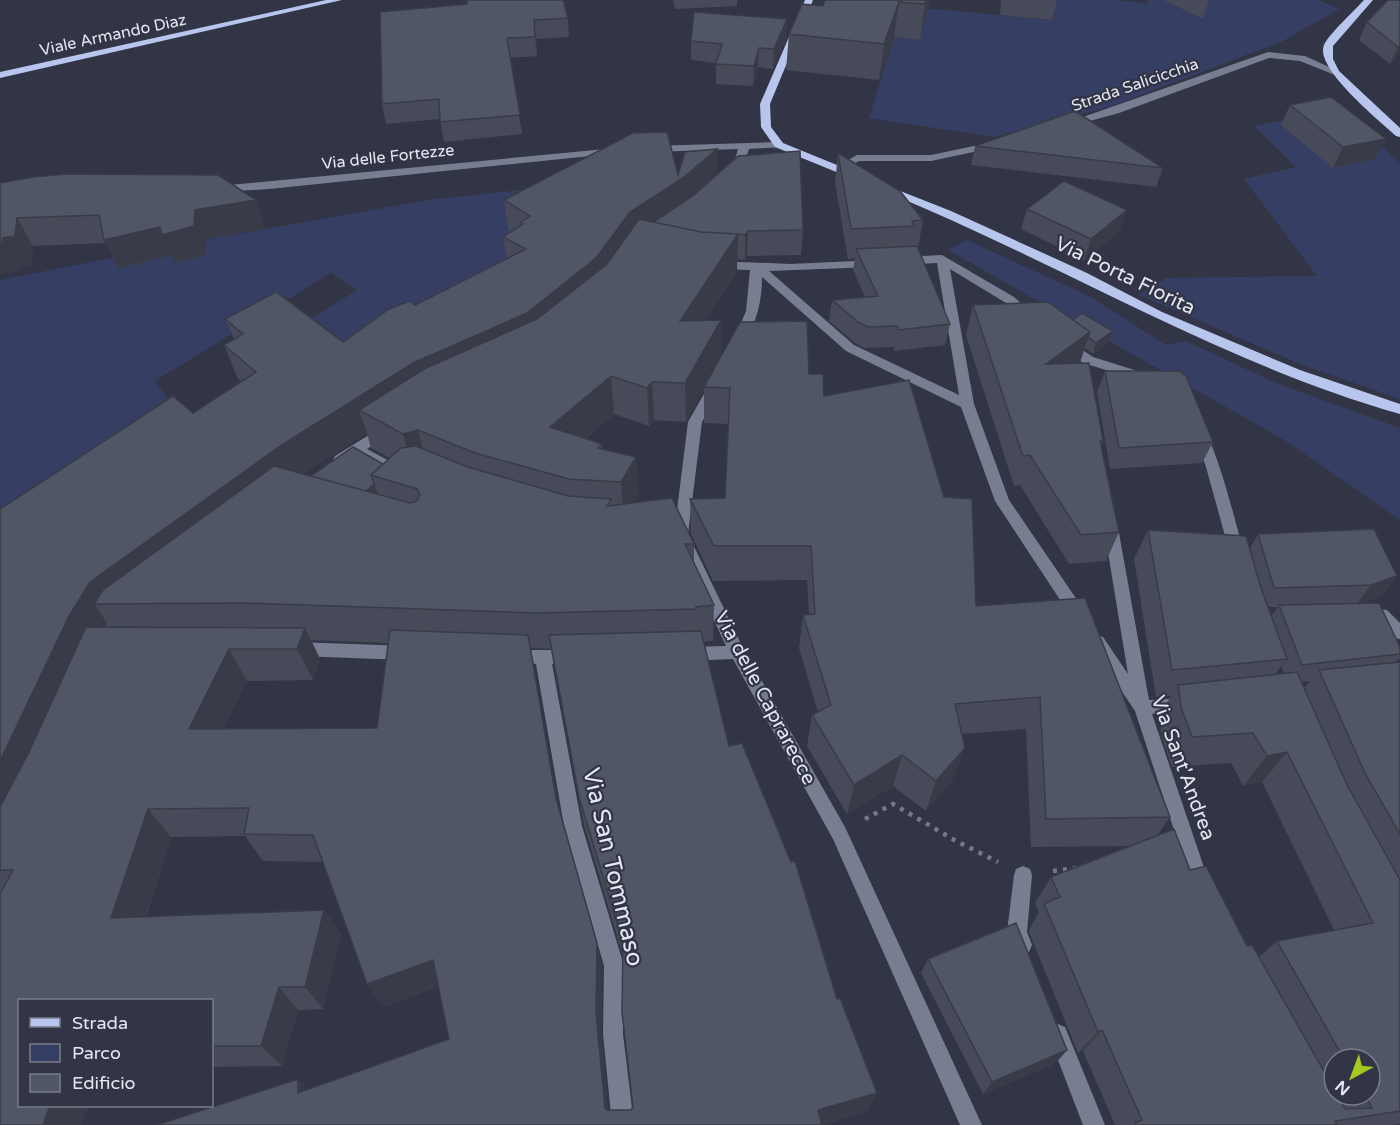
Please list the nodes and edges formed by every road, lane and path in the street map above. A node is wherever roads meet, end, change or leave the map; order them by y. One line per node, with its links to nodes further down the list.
1 (338, 0): 5 (main road, Viale Armando Diaz)
2 (809, 0): 9 (main road)
3 (1368, 0): 4 (main road)
4 (1335, 72): 6 (street, Strada Salicicchia); 7 (main road)
5 (0, 75)
6 (1059, 126)
7 (1400, 134)
8 (1003, 142): 11 (street)
9 (779, 145): 10 (street, Via delle Fortezze); 11 (main road, Via Porta Fiorita)
10 (744, 147): 12 (street); 13 (street, Via delle Fortezze)
11 (837, 169): 25 (main road, Via Porta Fiorita)
12 (724, 184)
13 (207, 189)
14 (942, 259): 16 (street); 17 (street); 24 (street, Via Sant'Andrea)
15 (701, 264): 16 (street)
16 (756, 266): 19 (street); 24 (street)
17 (1036, 321)
18 (1054, 334): 20 (street)
19 (735, 349)
20 (1088, 360): 22 (street); 23 (street)
21 (718, 380): 36 (street, Via delle Caprarecce)
22 (1087, 380)
23 (1154, 381)
24 (967, 404): 43 (street, Via Sant'Andrea)
25 (1400, 409)
26 (401, 419): 28 (street)
27 (1197, 425): 32 (street)
28 (357, 449): 29 (street); 30 (street)
29 (330, 466)
30 (407, 481)
31 (1107, 502): 43 (street)
32 (1241, 570)
33 (1358, 615): 34 (street)
34 (1400, 633)
35 (275, 648): 37 (street)
36 (737, 652): 38 (street); 48 (street, Via delle Caprarecce)
37 (427, 654)
38 (669, 654)
39 (497, 656): 41 (street)
40 (589, 657): 41 (street)
41 (543, 658): 49 (street, Via San Tommaso)
42 (1200, 703): 43 (street)
43 (1142, 708): 45 (street, Via Sant'Andrea)
44 (1023, 875): 46 (street)
45 (1210, 908)
46 (1030, 964)
47 (1051, 1018): 50 (street)
48 (969, 1122)
49 (623, 1125)
50 (1094, 1125)

